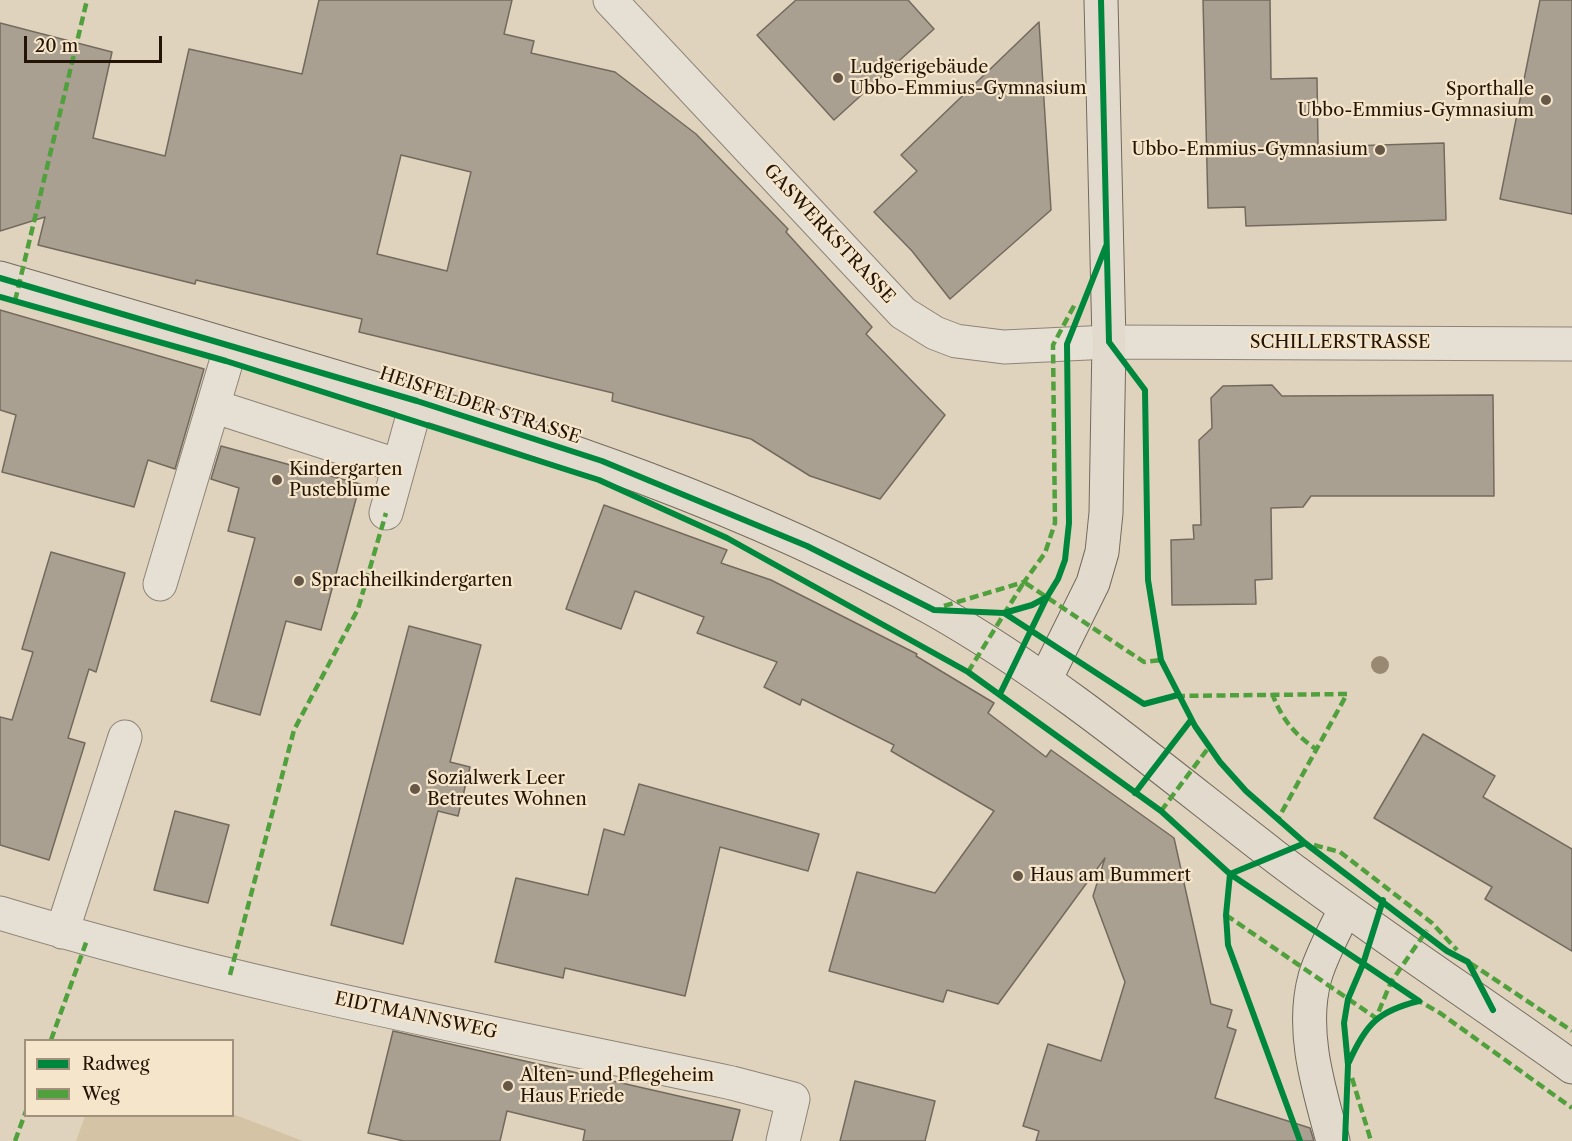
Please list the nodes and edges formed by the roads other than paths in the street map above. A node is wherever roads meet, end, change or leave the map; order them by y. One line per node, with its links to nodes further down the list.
1 (609, 0): 4 (street, GASWERKSTRASSE)
2 (1101, 0): 4 (main road)
3 (0, 278): 6 (main road, HEISFELDER STRASSE)
4 (1109, 342): 5 (street, SCHILLERSTRASSE); 12 (main road)
5 (1572, 344)
6 (231, 345): 7 (main road, HEISFELDER STRASSE); 8 (street)
7 (417, 401): 9 (street); 12 (main road, HEISFELDER STRASSE)
8 (213, 406): 9 (street); 11 (street)
9 (399, 466): 10 (street)
10 (386, 513)
11 (160, 584)
12 (1045, 680): 14 (main road, HEISFELDER STRASSE)
13 (125, 737): 16 (street)
14 (1346, 909): 17 (main road, HEISFELDER STRASSE); 19 (main road)
15 (0, 913): 16 (street, EIDTMANNSWEG)
16 (62, 932): 18 (street, EIDTMANNSWEG)
17 (1572, 1067)
18 (783, 1141)
19 (1333, 1141)

